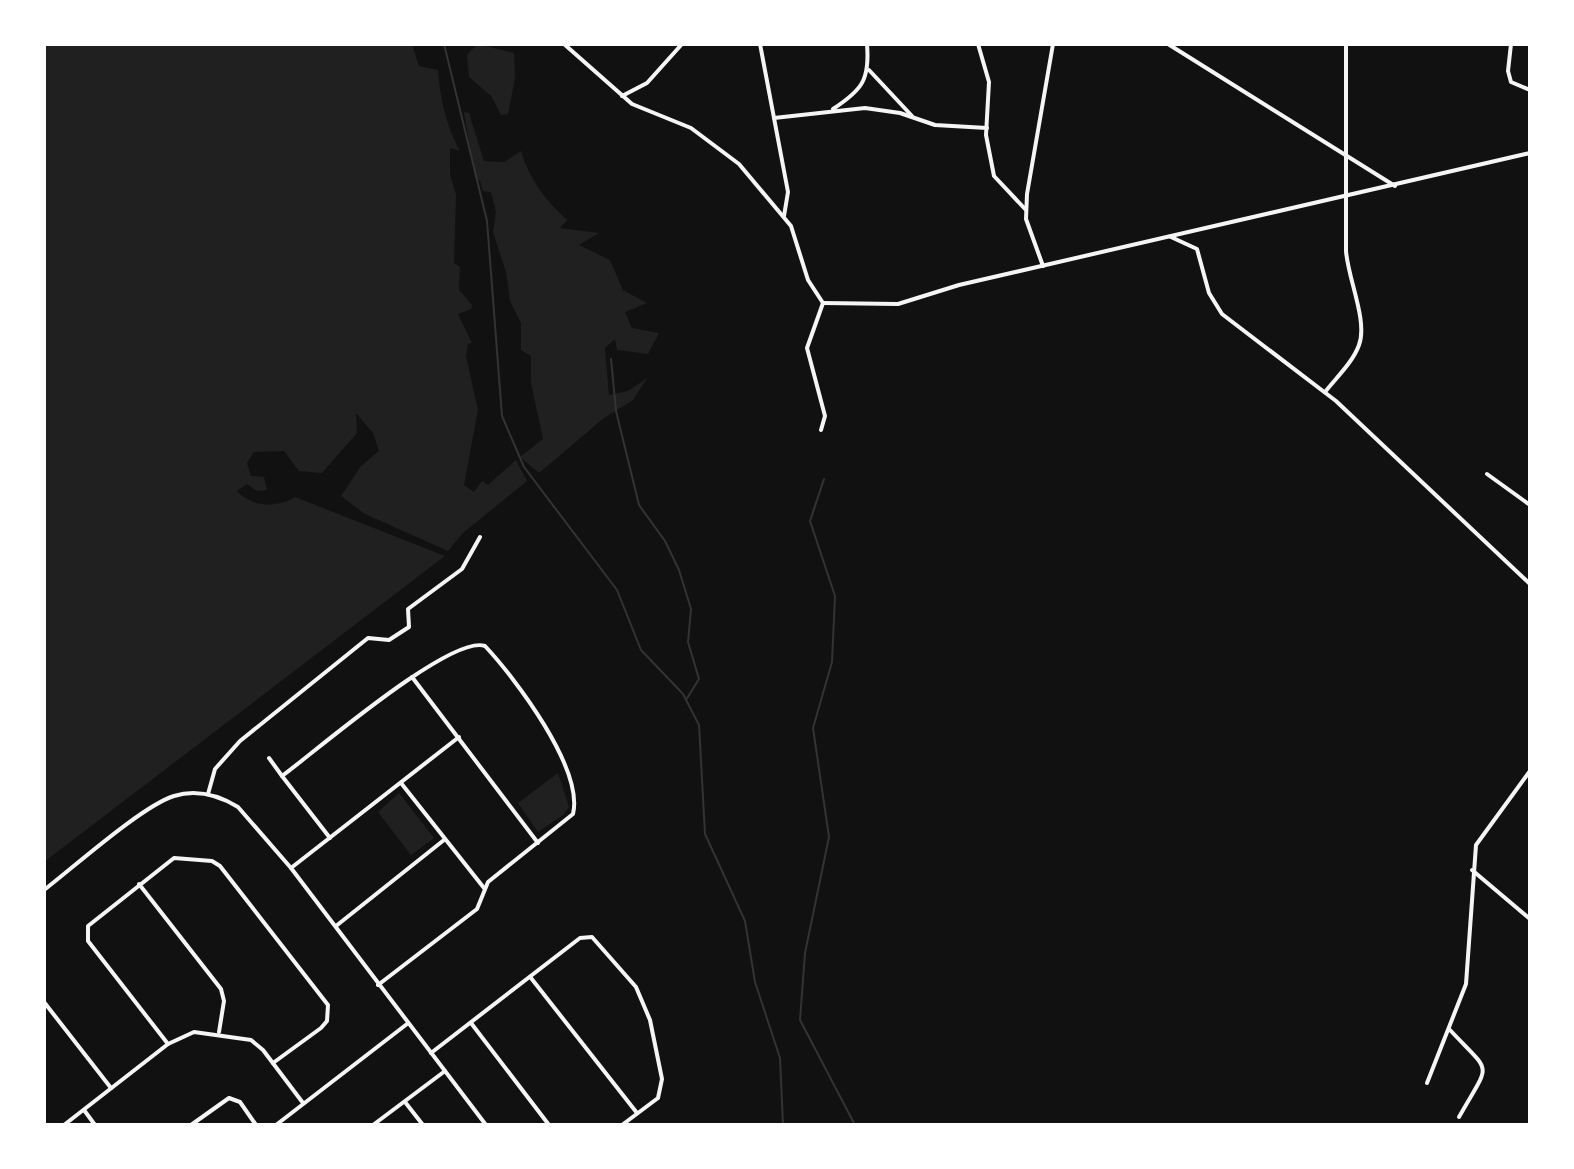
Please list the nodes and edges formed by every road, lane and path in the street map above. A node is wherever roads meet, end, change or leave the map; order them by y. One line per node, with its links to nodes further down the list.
1 (564, 44): 12 (street)
2 (682, 44): 12 (street)
3 (760, 44): 14 (street)
4 (867, 44): 10 (street)
5 (978, 44): 16 (street)
6 (1053, 44): 21 (street)
7 (1168, 44): 18 (street)
8 (1346, 44): 18 (street)
9 (1511, 44): 11 (street)
10 (868, 69): 13 (street); 15 (street)
11 (1530, 90)
12 (622, 96): 22 (street)
13 (831, 111): 14 (street); 15 (street)
14 (774, 118): 22 (street)
15 (914, 118): 16 (street)
16 (987, 128): 21 (street)
17 (1530, 153): 19 (street)
18 (1347, 155): 19 (street); 20 (street)
19 (1395, 186): 20 (street)
20 (1347, 197): 23 (street); 26 (street)
21 (1026, 210): 24 (street)
22 (784, 216): 25 (street)
23 (1171, 237): 24 (street); 26 (street)
24 (1043, 266): 25 (street)
25 (823, 303): 27 (street)
26 (1325, 392): 31 (street)
27 (821, 430)
28 (1487, 474): 29 (street)
29 (1530, 505)
30 (480, 537): 38 (street)
31 (1530, 584)
32 (412, 677): 33 (street); 36 (street); 41 (street)
33 (459, 737): 37 (street); 41 (street)
34 (269, 758): 36 (street)
35 (1530, 771): 43 (street)
36 (282, 776): 39 (street)
37 (401, 783): 39 (street); 40 (street)
38 (208, 794): 42 (street); 46 (street)
39 (330, 838): 42 (street)
40 (444, 840): 45 (street); 48 (street)
41 (538, 843): 45 (street)
42 (291, 868): 48 (street)
43 (1472, 870): 47 (street); 54 (street)
44 (139, 884): 55 (street); 56 (street); 58 (street)
45 (484, 888): 50 (street)
46 (44, 890)
47 (1530, 919)
48 (336, 926): 50 (street)
49 (531, 978): 52 (street); 65 (street); 65 (street)
50 (378, 985): 53 (street)
51 (44, 1002): 61 (street)
52 (471, 1023): 57 (street); 75 (street)
53 (407, 1024): 57 (street); 63 (street)
54 (1450, 1030): 60 (street); 66 (street)
55 (218, 1033): 56 (street); 58 (street)
56 (168, 1044): 61 (street)
57 (431, 1053): 59 (street)
58 (273, 1063): 63 (street)
59 (445, 1071): 62 (street); 74 (street)
60 (1427, 1083)
61 (111, 1088): 64 (street)
62 (405, 1101): 72 (street); 73 (street)
63 (303, 1103): 71 (street)
64 (84, 1110): 67 (street); 68 (street)
65 (637, 1113): 76 (street)
66 (1459, 1117)
67 (64, 1125)
68 (95, 1125)
69 (191, 1125): 70 (street)
70 (256, 1125)
71 (276, 1125)
72 (373, 1125)
73 (423, 1125)
74 (486, 1125)
75 (549, 1125)
76 (622, 1125)

